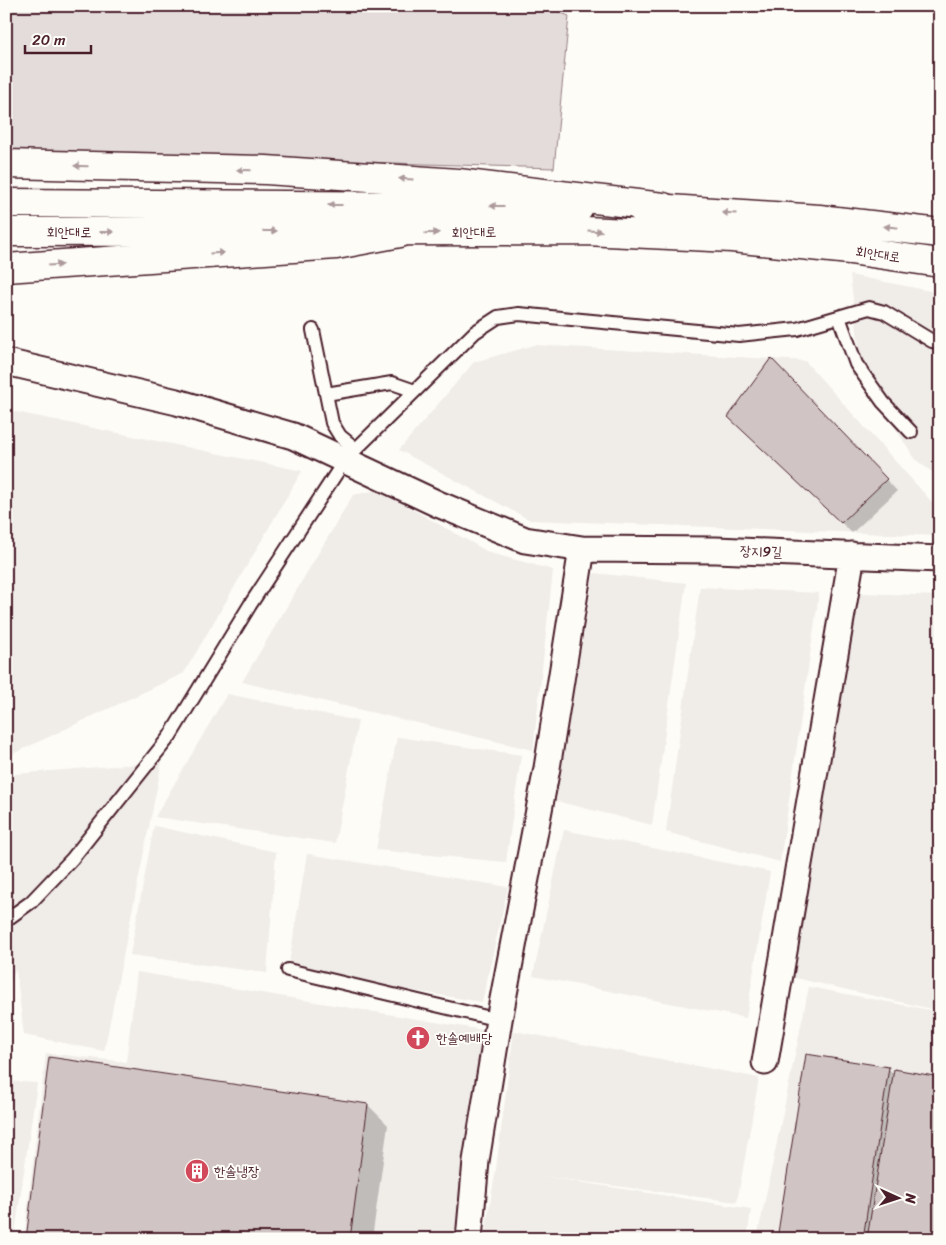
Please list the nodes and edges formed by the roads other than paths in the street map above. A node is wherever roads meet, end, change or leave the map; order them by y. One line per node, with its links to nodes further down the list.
1 (6, 164): 3 (main road, one-way to 1)
2 (6, 203): 3 (main road, 회안대로, one-way to 2)
3 (663, 208): 6 (main road, 회안대로, one-way to 3)
4 (6, 232): 5 (main road, 회안대로, one-way to 5)
5 (400, 233): 7 (main road, 회안대로, one-way to 7); 8 (main road, one-way to 5)
6 (940, 233)
7 (940, 263)
8 (6, 268)
9 (839, 317): 11 (lane); 13 (lane); 15 (lane)
10 (313, 330): 14 (lane)
11 (940, 343)
12 (6, 362): 16 (street, 장지9길)
13 (415, 391): 14 (lane); 16 (lane)
14 (326, 394): 16 (lane)
15 (911, 432)
16 (350, 455): 17 (street, 장지9길); 20 (lane)
17 (582, 549): 18 (street, 장지9길); 22 (street)
18 (852, 555): 19 (street, 장지9길); 23 (street)
19 (940, 558)
20 (6, 920)
21 (288, 970): 22 (lane)
22 (499, 1020): 24 (street)
23 (765, 1062)
24 (469, 1239)

